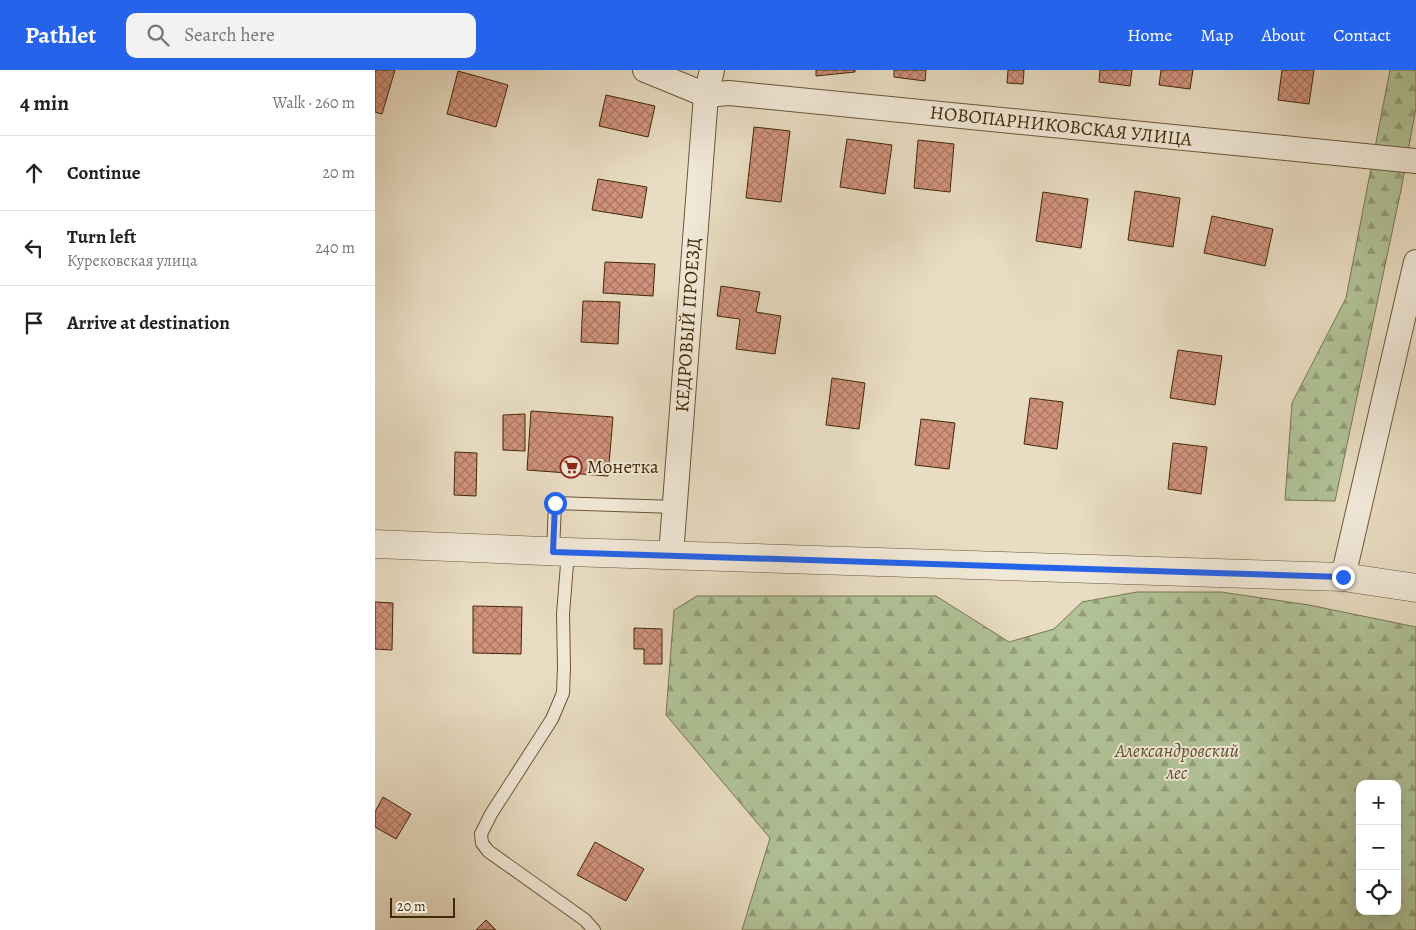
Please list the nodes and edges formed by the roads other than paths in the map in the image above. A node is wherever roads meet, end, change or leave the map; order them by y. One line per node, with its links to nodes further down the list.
1 (645, 70): 3 (street)
2 (713, 70): 3 (street, КЕДРОВЫЙ ПРОЕЗД)
3 (705, 95): 4 (street, НОВОПАРНИКОВСКАЯ УЛИЦА); 6 (street, КЕДРОВЫЙ ПРОЕЗД)
4 (1416, 161)
5 (1416, 262): 10 (street)
6 (675, 507): 8 (lane); 9 (street, КЕДРОВЫЙ ПРОЕЗД)
7 (375, 544): 8 (street)
8 (561, 552): 9 (street); 12 (lane)
9 (671, 555): 10 (street)
10 (1343, 577): 11 (street)
11 (1416, 588)
12 (594, 930)

